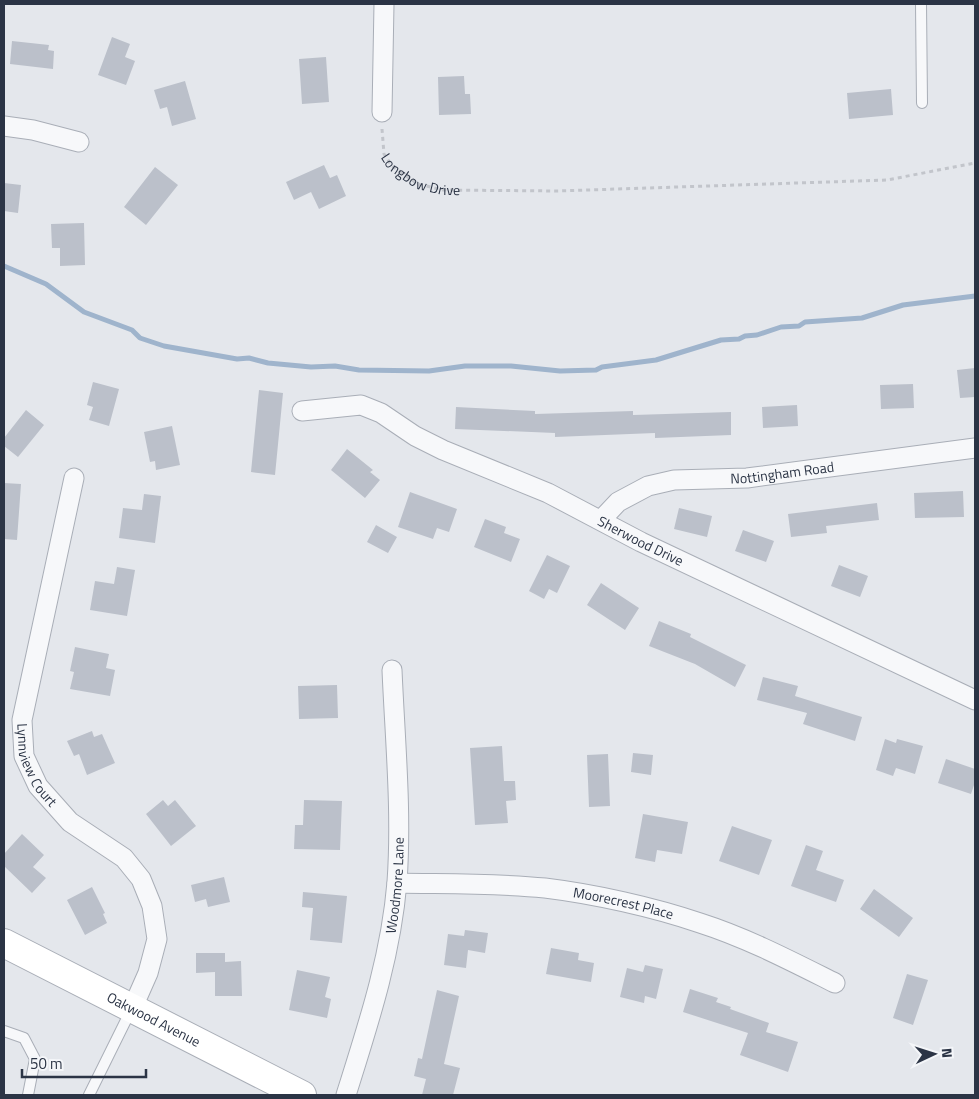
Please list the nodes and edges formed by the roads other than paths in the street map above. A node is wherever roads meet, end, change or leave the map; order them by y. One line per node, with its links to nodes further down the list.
1 (384, 4): 4 (street)
2 (921, 4): 3 (lane)
3 (922, 103)
4 (382, 112)
5 (4, 126): 6 (street)
6 (79, 142)
7 (302, 411): 10 (street, Sherwood Drive)
8 (975, 448): 10 (street, Nottingham Road)
9 (74, 478): 16 (street, Lynnview Court)
10 (601, 520): 12 (street, Sherwood Drive)
11 (392, 670): 13 (street, Woodmore Lane)
12 (975, 700)
13 (397, 883): 15 (street, Moorecrest Place); 21 (street, Woodmore Lane)
14 (4, 943): 16 (street, Oakwood Avenue)
15 (835, 983)
16 (133, 1007): 19 (lane); 20 (street, Oakwood Avenue)
17 (4, 1031): 18 (lane)
18 (29, 1090)
19 (89, 1095)
20 (302, 1095)
21 (346, 1095)

